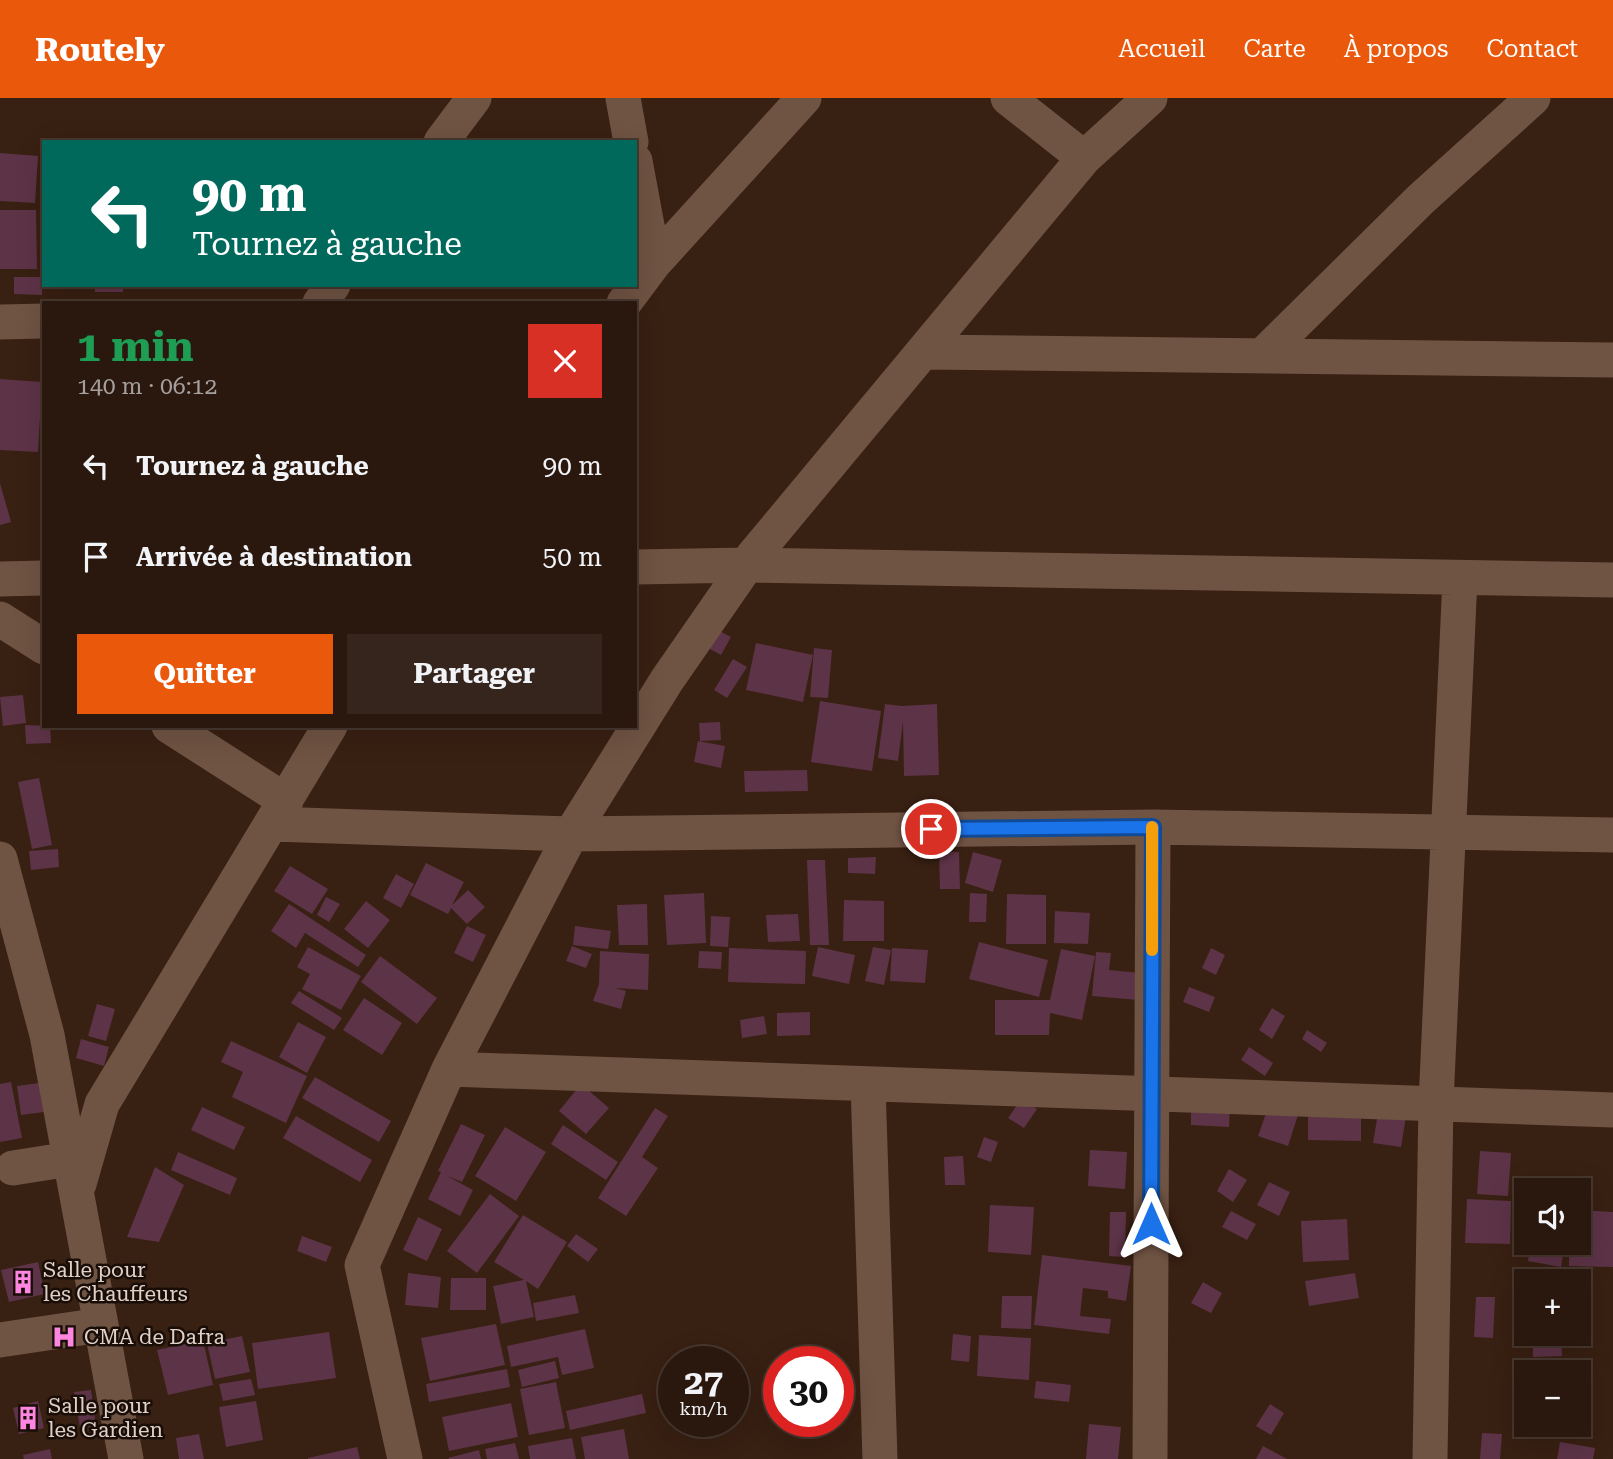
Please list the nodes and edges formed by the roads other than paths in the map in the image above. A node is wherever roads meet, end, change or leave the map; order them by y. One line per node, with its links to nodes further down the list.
1 (474, 98): 7 (street)
2 (804, 98): 11 (street)
3 (1008, 98): 9 (street)
4 (1150, 98): 9 (street)
5 (1533, 98): 16 (street)
6 (617, 99): 8 (street)
7 (442, 140)
8 (630, 140)
9 (1084, 159): 15 (street)
10 (637, 172): 11 (street)
11 (654, 263): 12 (street)
12 (637, 286)
13 (42, 321): 14 (street)
14 (0, 322)
15 (924, 352): 16 (street); 18 (street)
16 (1262, 356): 17 (street)
17 (1613, 360)
18 (747, 565): 19 (street); 21 (street); 31 (street)
19 (637, 567)
20 (42, 578): 22 (street)
21 (1460, 578): 23 (street); 30 (street)
22 (0, 579)
23 (1613, 580)
24 (0, 619): 25 (street)
25 (42, 646)
26 (172, 728): 28 (street)
27 (329, 728): 28 (street)
28 (279, 813): 31 (street); 41 (street)
29 (1153, 827): 30 (street); 31 (street); 36 (street)
30 (1449, 832): 32 (street); 37 (street)
31 (571, 834): 34 (street)
32 (1613, 835)
33 (0, 859): 39 (street)
34 (449, 1069): 35 (street); 45 (street)
35 (868, 1084): 36 (street); 46 (street)
36 (1151, 1093): 37 (street); 47 (street)
37 (1436, 1103): 38 (street); 48 (street)
38 (1613, 1110)
39 (70, 1158): 40 (street); 41 (street)
40 (13, 1168)
41 (77, 1192): 42 (street)
42 (101, 1325): 43 (street); 44 (street)
43 (0, 1340)
44 (126, 1459)
45 (405, 1459)
46 (880, 1459)
47 (1150, 1459)
48 (1430, 1459)

